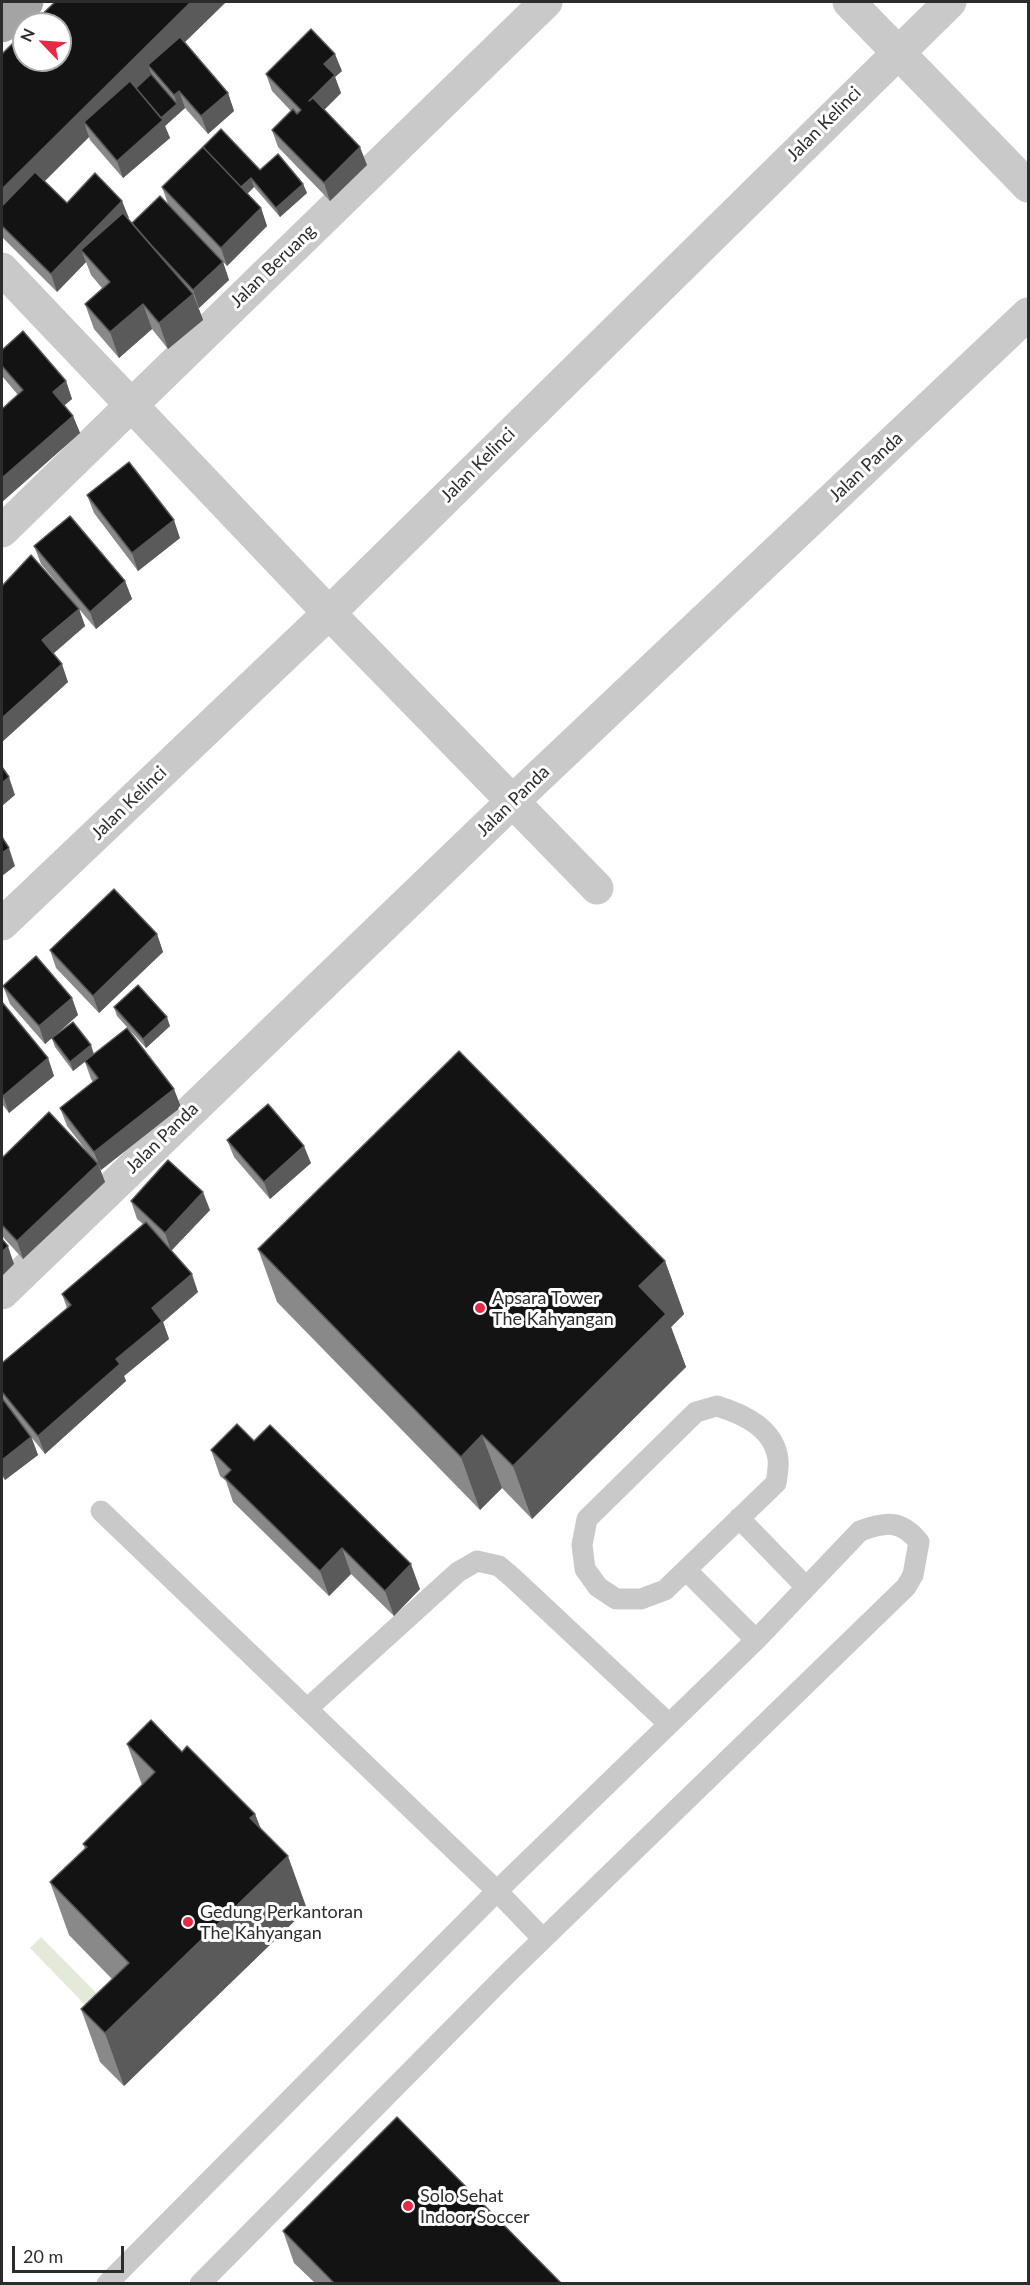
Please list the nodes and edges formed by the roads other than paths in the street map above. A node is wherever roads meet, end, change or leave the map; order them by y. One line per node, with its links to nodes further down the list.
1 (27, 2): 5 (main road)
2 (546, 2): 10 (street, Jalan Beruang)
3 (849, 2): 6 (street)
4 (950, 2): 6 (street, Jalan Kelinci)
5 (2, 27)
6 (898, 52): 7 (street); 12 (street, Jalan Kelinci)
7 (1029, 186)
8 (2, 269): 10 (street)
9 (1029, 314): 13 (street, Jalan Panda)
10 (130, 404): 11 (street, Jalan Beruang); 12 (street)
11 (2, 531)
12 (329, 612): 13 (street); 15 (street, Jalan Kelinci)
13 (513, 801): 14 (street); 16 (street, Jalan Panda)
14 (597, 888)
15 (2, 924)
16 (2, 1293)
17 (101, 1511): 22 (lane)
18 (739, 1518): 19 (lane); 19 (lane); 20 (lane)
19 (686, 1570): 21 (lane)
20 (806, 1587): 21 (lane); 25 (lane)
21 (756, 1640): 23 (lane)
22 (307, 1709): 23 (lane); 24 (lane)
23 (669, 1724): 24 (lane)
24 (497, 1891): 25 (lane); 26 (lane)
25 (543, 1939): 27 (lane)
26 (107, 2283)
27 (200, 2283)

